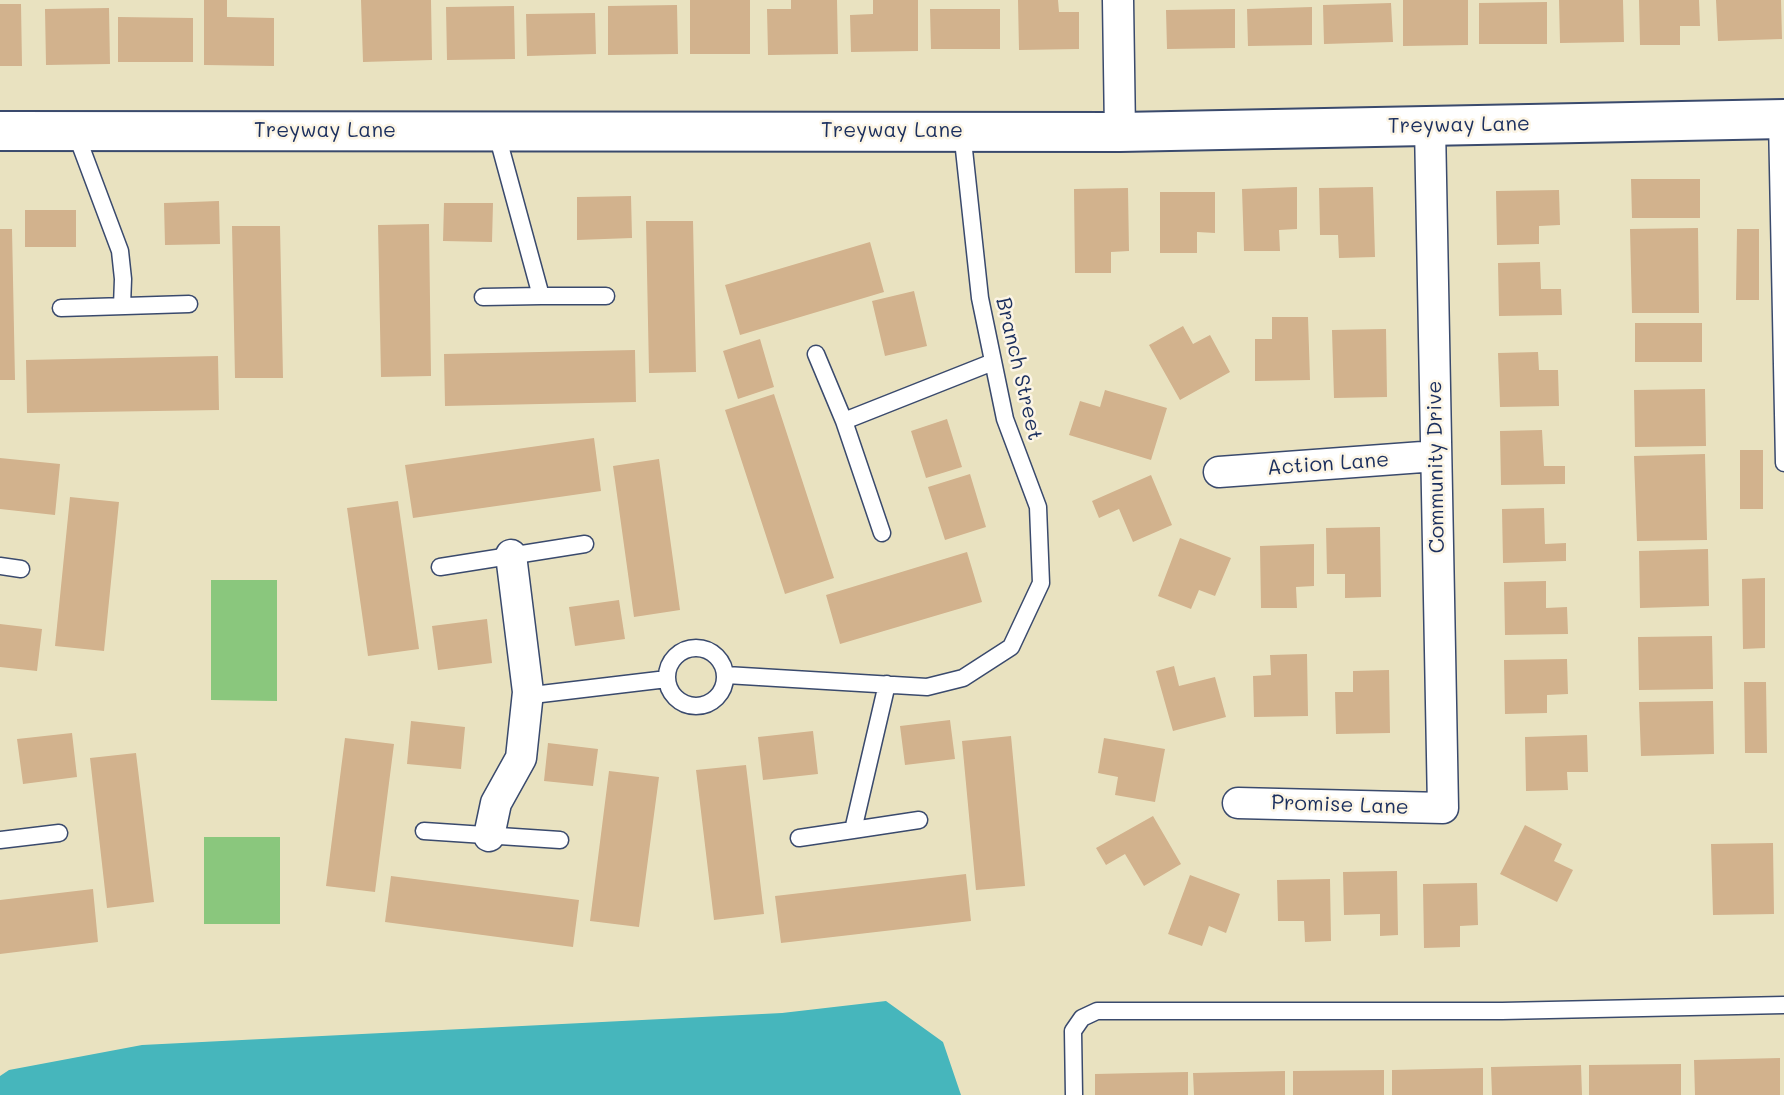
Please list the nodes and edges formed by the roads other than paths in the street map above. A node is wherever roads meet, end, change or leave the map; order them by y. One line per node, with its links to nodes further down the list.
1 (1118, 0): 8 (street)
2 (1781, 119): 3 (street, Treyway Lane); 19 (lane)
3 (1430, 126): 8 (street, Treyway Lane); 18 (street, Community Drive)
4 (0, 131): 5 (street, Treyway Lane)
5 (75, 131): 6 (street, Treyway Lane); 13 (lane)
6 (496, 131): 7 (street, Treyway Lane); 9 (lane)
7 (962, 131): 8 (street, Treyway Lane); 16 (lane, Branch Street)
8 (1120, 132)
9 (541, 296): 10 (lane); 11 (lane)
10 (606, 296)
11 (483, 297)
12 (189, 304): 13 (lane)
13 (122, 306): 14 (lane)
14 (61, 308)
15 (816, 354): 17 (lane)
16 (993, 362): 17 (lane); 29 (lane, Branch Street)
17 (844, 421): 21 (lane)
18 (1436, 456): 20 (street, Action Lane); 32 (street, Community Drive)
19 (1784, 463)
20 (1219, 472)
21 (882, 533)
22 (584, 544): 23 (lane)
23 (512, 555): 25 (lane); 30 (street)
24 (0, 566): 26 (lane)
25 (440, 568)
26 (21, 569)
27 (726, 675): 28 (lane); 28 (lane); 29 (lane, Branch Street)
28 (667, 679): 30 (lane)
29 (887, 684): 34 (lane)
30 (528, 692): 37 (street)
31 (1238, 803): 32 (street, Promise Lane)
32 (1443, 808)
33 (919, 820): 34 (lane)
34 (853, 830): 38 (lane)
35 (424, 831): 37 (lane)
36 (59, 833): 39 (lane)
37 (489, 836): 40 (lane)
38 (799, 838)
39 (0, 839)
40 (560, 840)
41 (1784, 1005): 42 (lane)
42 (1074, 1095)

